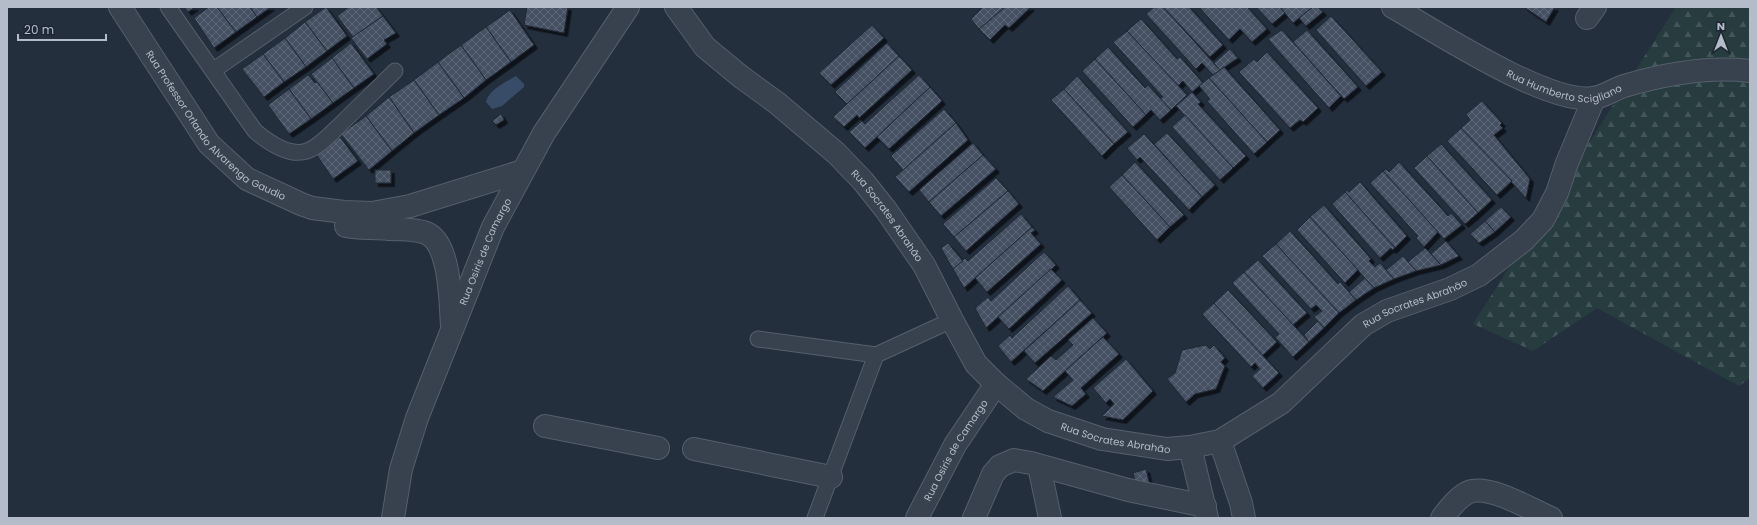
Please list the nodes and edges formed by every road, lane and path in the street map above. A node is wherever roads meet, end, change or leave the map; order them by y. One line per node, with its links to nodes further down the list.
1 (120, 7): 12 (street, Rua Professor Orlando Alvarenga Gaudio)
2 (168, 7): 7 (lane)
3 (305, 7): 7 (lane)
4 (628, 7): 11 (street, Rua Osiris de Camargo)
5 (676, 7): 13 (street, Rua Socrates Abrahão)
6 (1394, 7): 10 (street, Rua Humberto Scigliano)
7 (214, 70): 8 (lane)
8 (395, 71)
9 (1750, 71): 10 (street, Rua Humberto Scigliano)
10 (1594, 98): 19 (street, Rua Socrates Abrahão)
11 (523, 171): 12 (street, Rua Professor Orlando Alvarenga Gaudio); 14 (street, Rua Osiris de Camargo)
12 (312, 208): 14 (street, Rua Professor Orlando Alvarenga Gaudio)
13 (952, 320): 16 (lane); 17 (street, Rua Socrates Abrahão)
14 (452, 330): 26 (street, Rua Osiris de Camargo)
15 (758, 339): 16 (lane)
16 (876, 355): 24 (lane)
17 (996, 384): 20 (street, Rua Socrates Abrahão); 28 (street, Rua Osiris de Camargo)
18 (545, 426): 21 (street)
19 (1220, 441): 20 (street, Rua Socrates Abrahão); 31 (street)
20 (1190, 447): 25 (street)
21 (658, 448)
22 (694, 449): 24 (street)
23 (1039, 466): 25 (street); 29 (street); 30 (street)
24 (831, 477): 27 (lane)
25 (1206, 512)
26 (393, 518)
27 (814, 518)
28 (917, 518)
29 (974, 518)
30 (1050, 518)
31 (1244, 518)
32 (1442, 518): 33 (street)
33 (1550, 518)

